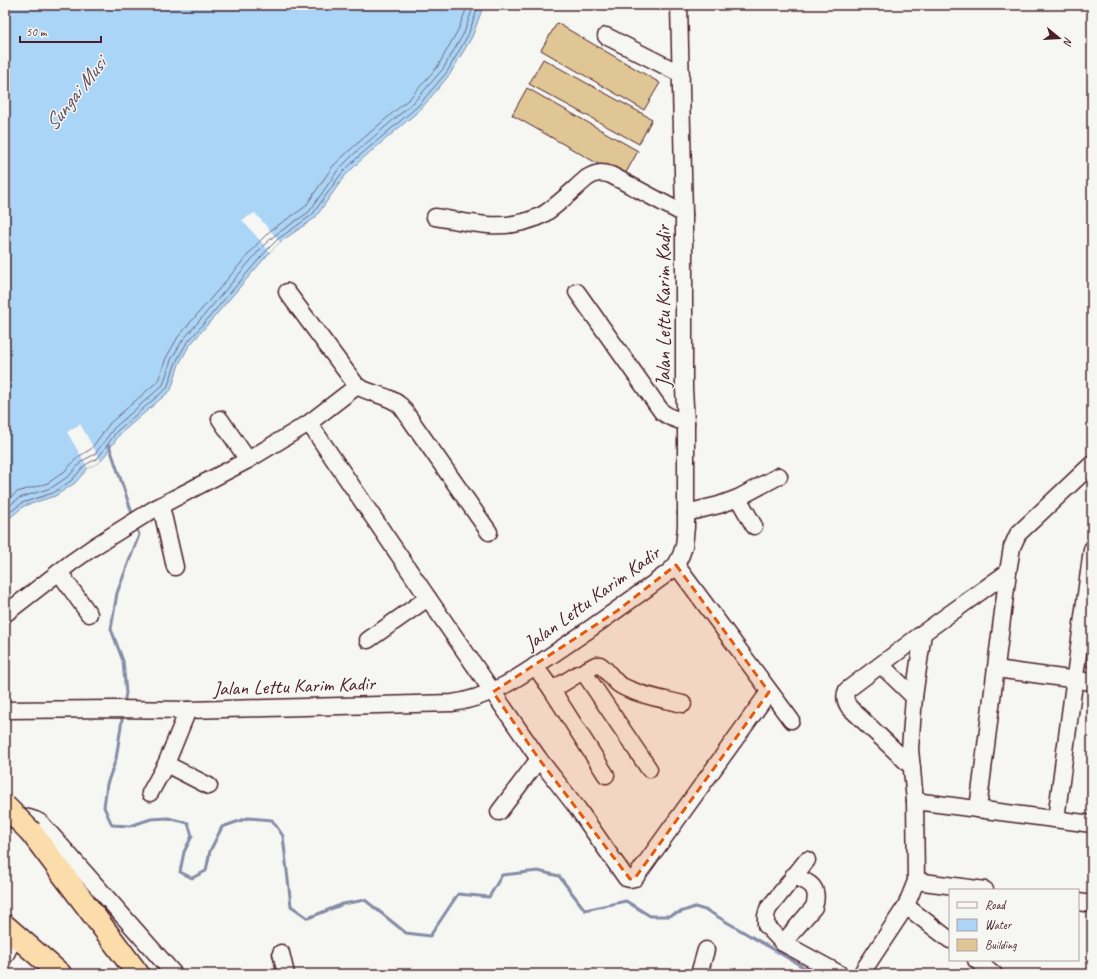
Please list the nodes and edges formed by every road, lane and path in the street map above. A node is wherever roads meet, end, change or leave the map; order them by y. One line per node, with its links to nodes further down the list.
1 (679, 5): 3 (street, Jalan Lettu Karim Kadir)
2 (606, 36): 3 (street)
3 (681, 74): 4 (street, Jalan Lettu Karim Kadir)
4 (684, 214): 5 (street); 11 (street, Jalan Lettu Karim Kadir)
5 (435, 218)
6 (287, 292): 8 (street)
7 (577, 292): 11 (street)
8 (357, 386): 10 (street); 19 (street)
9 (220, 419): 12 (street)
10 (309, 423): 12 (street); 25 (street)
11 (686, 423): 17 (street, Jalan Lettu Karim Kadir)
12 (248, 460): 16 (street)
13 (1092, 464): 24 (street)
14 (779, 476): 15 (street)
15 (738, 498): 17 (street); 18 (street)
16 (161, 506): 22 (street); 23 (street)
17 (686, 513): 21 (street, Jalan Lettu Karim Kadir)
18 (754, 526)
19 (489, 532)
20 (1092, 549): 34 (street)
21 (676, 565): 31 (street, Jalan Lettu Karim Kadir); 38 (street)
22 (175, 567)
23 (59, 572): 26 (street); 27 (street)
24 (1008, 572): 28 (street); 32 (street)
25 (428, 598): 29 (street); 37 (street)
26 (5, 614)
27 (88, 614)
28 (923, 633): 30 (street); 39 (street)
29 (368, 640)
30 (881, 665): 39 (street); 46 (street)
31 (535, 666): 36 (street); 37 (street, Jalan Lettu Karim Kadir)
32 (996, 669): 34 (street); 53 (street)
33 (581, 673): 36 (street); 40 (street); 47 (street)
34 (1074, 680): 35 (street); 56 (street)
35 (1092, 682)
36 (552, 690): 48 (street)
37 (493, 692): 42 (street, Jalan Lettu Karim Kadir); 44 (street)
38 (769, 692): 43 (street); 44 (street)
39 (914, 697): 46 (street)
40 (683, 704)
41 (5, 710): 42 (street, Jalan Lettu Karim Kadir)
42 (188, 710): 45 (street)
43 (791, 720)
44 (539, 759): 54 (street)
45 (166, 764): 49 (street); 50 (street)
46 (912, 767): 51 (street)
47 (649, 769)
48 (606, 775)
49 (209, 786)
50 (150, 793)
51 (916, 801): 53 (street); 60 (street)
52 (5, 806): 73 (highway, bridge)
53 (978, 809): 56 (street)
54 (499, 812)
55 (5, 815): 74 (street)
56 (1056, 819): 57 (street)
57 (1092, 824)
58 (807, 860): 59 (street)
59 (793, 876): 67 (street); 67 (street)
60 (916, 881): 61 (street); 64 (street)
61 (978, 889)
62 (1079, 902): 63 (street)
63 (1092, 904)
64 (906, 906): 66 (street); 78 (street)
65 (8, 929): 70 (street); 72 (highway)
66 (949, 939)
67 (783, 943): 77 (street)
68 (706, 950): 76 (street)
69 (281, 953): 75 (street)
70 (5, 956)
71 (977, 961): 79 (street)
72 (58, 973)
73 (138, 974)
74 (174, 974)
75 (286, 974)
76 (699, 974)
77 (840, 974)
78 (861, 974)
79 (994, 974)

